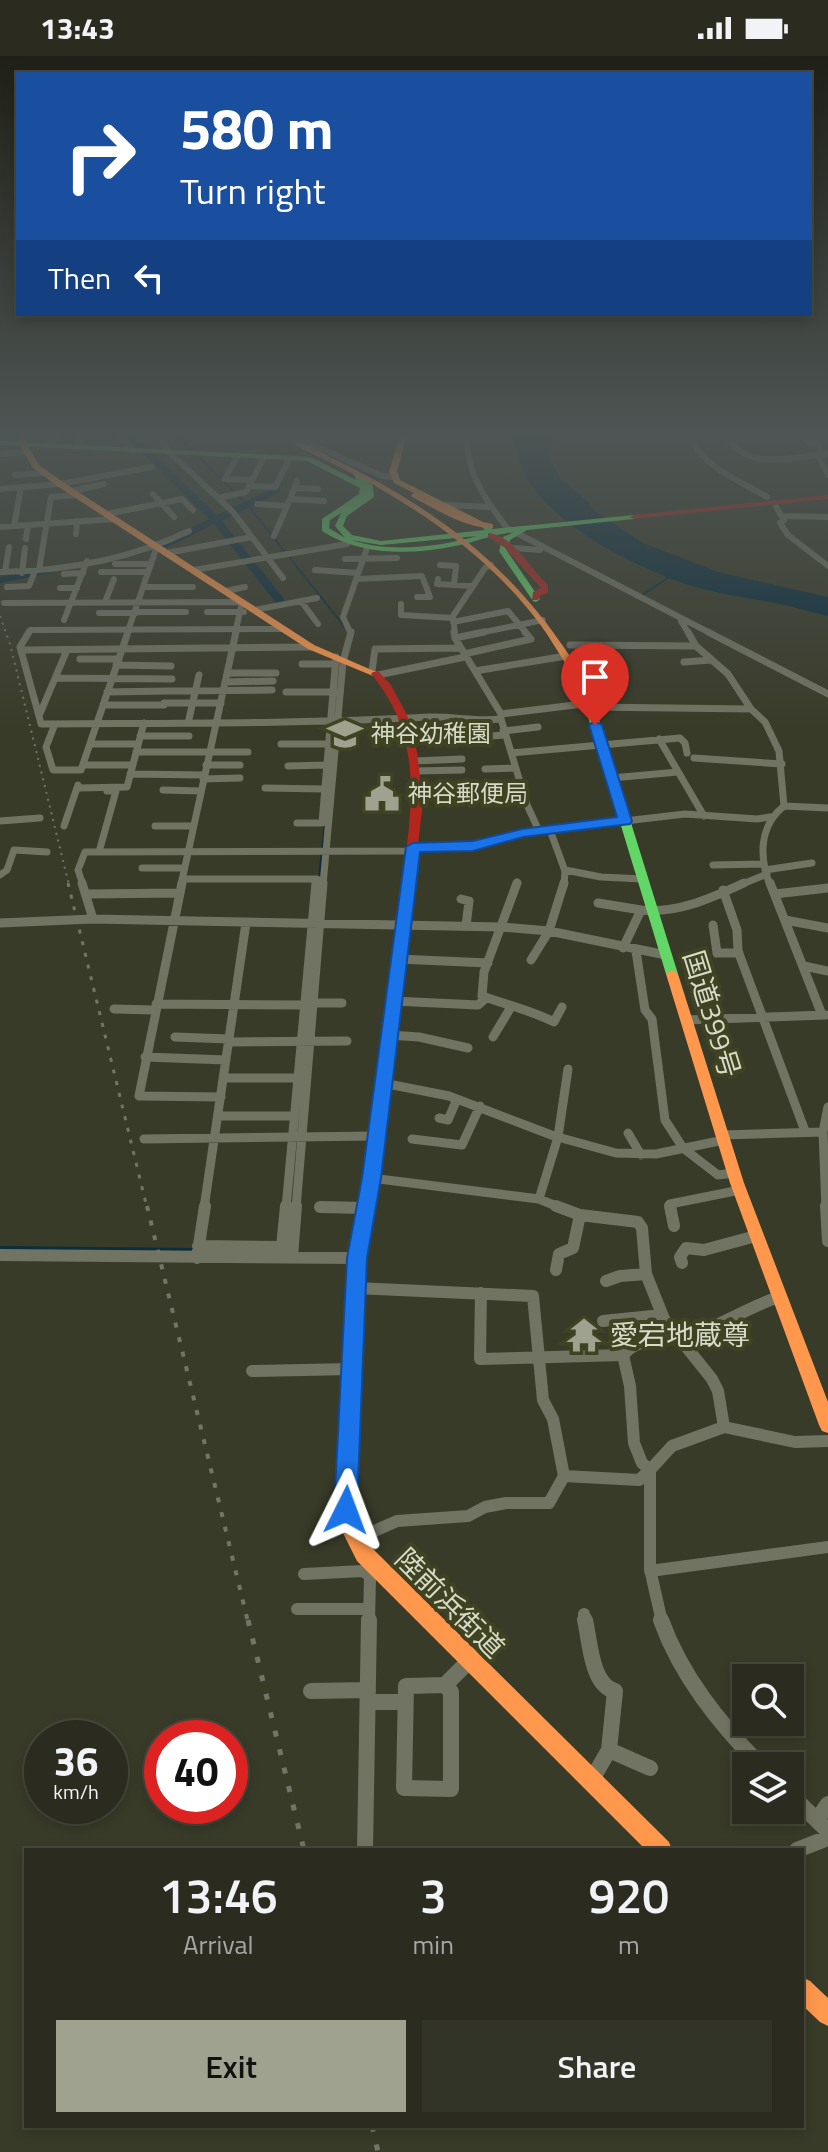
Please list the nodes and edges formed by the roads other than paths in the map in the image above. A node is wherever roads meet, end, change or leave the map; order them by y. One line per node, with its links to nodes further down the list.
1 (27, 535): 18 (street)
2 (44, 535): 44 (street)
3 (139, 535): 26 (main road)
4 (184, 535): 26 (street)
5 (212, 535): 21 (street)
6 (331, 535): 28 (main road)
7 (348, 535): 10 (main road)
8 (360, 535): 9 (main road)
9 (433, 535)
10 (439, 535)
11 (448, 535): 20 (main road)
12 (460, 535): 20 (main road)
13 (491, 535): 20 (main road); 24 (main road)
14 (513, 535): 63 (main road)
15 (518, 535): 34 (street)
16 (788, 535): 39 (street)
17 (252, 537): 21 (street); 30 (street)
18 (26, 539)
19 (299, 540): 27 (street)
20 (467, 540): 29 (main road); 38 (main road, 国道399号); 82 (main road, 国道399号)
21 (220, 543): 26 (street)
22 (9, 547): 45 (street)
23 (25, 548): 47 (street)
24 (514, 548): 34 (street); 63 (main road)
25 (315, 549): 27 (street); 28 (street); 31 (street)
26 (162, 550): 35 (street); 41 (street); 42 (main road)
27 (305, 551): 30 (street)
28 (346, 551): 29 (main road)
29 (365, 554): 32 (street); 50 (street)
30 (267, 557): 42 (street); 52 (street)
31 (322, 558)
32 (397, 558)
33 (57, 559): 40 (street)
34 (567, 560): 79 (street)
35 (87, 561): 40 (street); 48 (street)
36 (115, 564): 41 (street)
37 (440, 565): 55 (street)
38 (491, 565): 56 (street); 82 (main road, 国道399号)
39 (828, 566)
40 (55, 567): 44 (street)
41 (149, 568): 46 (street); 58 (street)
42 (194, 570): 73 (main road)
43 (315, 570): 50 (street)
44 (37, 571): 47 (street); 57 (street)
45 (2, 572): 47 (street)
46 (101, 572)
47 (22, 573)
48 (83, 573): 49 (street); 61 (street)
49 (64, 574)
50 (357, 576): 51 (street); 100 (street)
51 (391, 576): 62 (street); 64 (street)
52 (283, 578)
53 (114, 579): 68 (street)
54 (438, 579): 55 (street)
55 (454, 585): 56 (street)
56 (472, 586): 81 (street)
57 (7, 587)
58 (144, 587): 59 (street); 69 (street)
59 (193, 587)
60 (60, 588): 61 (street)
61 (77, 588): 67 (street)
62 (386, 589)
63 (533, 591): 96 (main road)
64 (417, 597)
65 (317, 598): 66 (street)
66 (301, 601): 73 (street); 83 (street)
67 (71, 602): 68 (street); 71 (street); 80 (street)
68 (105, 602): 69 (street)
69 (139, 602): 70 (street); 74 (street)
70 (165, 602): 73 (street); 75 (street)
71 (4, 603)
72 (401, 604): 81 (street)
73 (247, 605): 77 (street); 85 (street); 86 (main road)
74 (136, 612): 75 (street); 78 (street); 87 (street)
75 (162, 612): 76 (street)
76 (186, 612)
77 (207, 612)
78 (99, 613)
79 (679, 617): 89 (street); 117 (street)
80 (64, 620)
81 (453, 620): 84 (street); 88 (street)
82 (543, 620): 84 (street); 96 (main road, 国道399号)
83 (318, 624)
84 (519, 625): 88 (street); 97 (street)
85 (236, 629): 86 (street); 87 (street); 91 (street)
86 (283, 629): 90 (main road)
87 (130, 630): 92 (street); 94 (street)
88 (455, 638): 97 (street)
89 (696, 646): 96 (street); 99 (street)
90 (311, 647): 91 (street); 100 (main road)
91 (232, 648): 92 (street); 111 (street)
92 (122, 649): 95 (street); 101 (street)
93 (415, 649): 97 (street); 104 (street); 107 (street)
94 (22, 650): 95 (street); 124 (street)
95 (67, 650): 109 (street)
96 (568, 650): 105 (street); 121 (main road, 国道399号)
97 (463, 653): 104 (street); 105 (street)
98 (80, 659): 101 (street)
99 (711, 660): 102 (street); 123 (street)
100 (339, 661): 103 (street); 107 (main road); 116 (street)
101 (118, 662): 106 (street); 110 (street)
102 (684, 662)
103 (302, 664)
104 (427, 665): 107 (street)
105 (475, 671): 125 (street)
106 (172, 672): 110 (street); 113 (street)
107 (375, 673): 127 (main road, 陸前浜街道)
108 (199, 675): 112 (street)
109 (57, 678): 110 (street); 124 (street)
110 (112, 678): 114 (street)
111 (225, 683): 111 (street); 112 (street); 119 (street)
112 (196, 688): 113 (street); 118 (street)
113 (168, 691): 114 (street); 120 (street)
114 (107, 692): 122 (street)
115 (286, 692): 116 (street)
116 (337, 692): 131 (street)
117 (828, 694)
118 (192, 703): 119 (street); 120 (street); 126 (street)
119 (221, 703): 129 (street)
120 (164, 704): 122 (street); 128 (street)
121 (590, 704): 123 (street); 125 (street); 139 (main road, 国道399号)
122 (103, 705): 130 (street)
123 (751, 709): 148 (street)
124 (39, 716): 133 (street)
125 (501, 717): 127 (street); 135 (street)
126 (189, 719): 128 (street); 129 (street)
127 (403, 720): 131 (street); 153 (main road, 陸前浜街道)
128 (160, 721): 129 (street); 130 (street); 132 (street)
129 (217, 721): 131 (street); 144 (street)
130 (97, 722): 132 (street); 133 (street); 140 (street)
131 (334, 722): 143 (street); 181 (street)
132 (144, 723): 141 (street)
133 (55, 724): 149 (street)
134 (538, 727): 135 (street)
135 (504, 733): 137 (street); 146 (street)
136 (189, 736): 141 (street)
137 (477, 737)
138 (659, 739): 139 (street); 148 (street); 158 (street)
139 (601, 743): 146 (street); 161 (main road, 国道399号)
140 (90, 744): 141 (street); 149 (street)
141 (138, 744): 144 (street); 156 (street)
142 (281, 744): 143 (street)
143 (328, 744): 151 (street)
144 (209, 752): 145 (street); 159 (street)
145 (248, 752)
146 (511, 753): 154 (street)
147 (462, 759): 153 (street)
148 (782, 764): 167 (street)
149 (83, 765): 156 (street)
150 (240, 765): 159 (street)
151 (326, 765): 152 (street); 164 (street)
152 (288, 766)
153 (415, 766): 157 (street); 180 (main road, 陸前浜街道)
154 (516, 768): 155 (street); 179 (street)
155 (485, 769)
156 (131, 770): 159 (street); 162 (street)
157 (462, 770)
158 (678, 772): 161 (street); 169 (street)
159 (204, 773): 160 (street); 166 (street)
160 (240, 778)
161 (612, 778): 173 (main road, 国道399号)
162 (78, 788): 176 (street); 183 (street)
163 (265, 788): 164 (street)
164 (324, 789): 175 (street)
165 (163, 790): 166 (street)
166 (201, 791): 178 (street)
167 (784, 806): 168 (street); 170 (street)
168 (828, 808)
169 (704, 816): 170 (street); 173 (street)
170 (770, 817): 190 (street)
171 (40, 818): 172 (street)
172 (0, 821)
173 (625, 821): 179 (street); 194 (main road, 国道399号)
174 (297, 823): 175 (street)
175 (322, 823): 181 (street)
176 (64, 826)
177 (155, 826): 178 (street)
178 (193, 826): 184 (street)
179 (544, 831): 180 (street); 189 (street)
180 (413, 849): 181 (street); 210 (main road, 陸前浜街道)
181 (322, 851): 184 (street); 193 (street); 209 (street)
182 (47, 852): 191 (street)
183 (99, 852): 184 (street); 199 (street)
184 (188, 852): 188 (street)
185 (812, 863): 190 (street)
186 (713, 865): 190 (street)
187 (142, 868): 188 (street)
188 (184, 868): 192 (street)
189 (565, 870): 194 (street); 215 (street)
190 (765, 870): 197 (street); 200 (street)
191 (0, 875)
192 (182, 879): 193 (street); 198 (street)
193 (317, 879): 209 (street)
194 (642, 879): 203 (main road, 国道399号)
195 (517, 882): 213 (street)
196 (828, 888): 200 (street)
197 (723, 890): 203 (street); 218 (street)
198 (179, 893): 199 (street); 207 (street)
199 (86, 894): 204 (street)
200 (775, 894): 205 (street)
201 (461, 899): 212 (street)
202 (598, 903): 203 (street)
203 (647, 912): 216 (street); 219 (main road, 国道399号)
204 (93, 919): 206 (street); 207 (street)
205 (785, 920): 214 (street); 223 (street)
206 (0, 923)
207 (173, 923): 208 (street); 230 (street)
208 (246, 923): 209 (street); 229 (street)
209 (316, 923): 210 (street); 228 (street)
210 (402, 925): 212 (street); 220 (main road, 陸前浜街道)
211 (713, 925): 218 (street)
212 (466, 926): 213 (street)
213 (501, 927): 215 (street); 222 (street)
214 (828, 928)
215 (549, 931): 216 (street); 221 (street)
216 (623, 948): 217 (street)
217 (636, 951): 219 (street); 267 (street)
218 (739, 953): 235 (street)
219 (666, 955): 236 (main road, 国道399号)
220 (398, 959): 222 (street); 226 (main road, 陸前浜街道)
221 (531, 960)
222 (488, 963): 225 (street)
223 (804, 966): 224 (street); 234 (street)
224 (828, 971)
225 (485, 999): 226 (street); 231 (street)
226 (393, 1001): 237 (main road, 陸前浜街道)
227 (342, 1003): 228 (street)
228 (309, 1004): 229 (street); 241 (street)
229 (234, 1006): 230 (street); 240 (street)
230 (155, 1007): 233 (street); 244 (street)
231 (511, 1007): 232 (street); 239 (street)
232 (562, 1007)
233 (114, 1009)
234 (825, 1015): 235 (street)
235 (764, 1017): 236 (street); 257 (street)
236 (686, 1020): 264 (main road, 国道399号)
237 (389, 1035): 243 (street); 249 (main road, 陸前浜街道)
238 (175, 1037): 240 (street)
239 (493, 1037)
240 (229, 1040): 241 (street); 245 (street)
241 (305, 1041): 242 (street); 248 (street); 261 (street)
242 (347, 1041)
243 (468, 1048)
244 (145, 1057): 245 (street); 250 (street)
245 (226, 1060): 247 (street)
246 (568, 1069): 262 (street)
247 (224, 1078): 248 (street); 250 (street)
248 (297, 1078): 255 (street)
249 (383, 1083): 251 (street); 260 (main road, 陸前浜街道)
250 (221, 1097): 254 (street)
251 (457, 1099): 252 (street); 256 (street)
252 (480, 1106): 262 (street); 266 (street)
253 (828, 1107): 258 (street)
254 (218, 1116): 255 (street); 263 (street)
255 (294, 1116): 261 (street)
256 (439, 1118)
257 (805, 1131): 258 (street); 264 (street)
258 (823, 1132): 278 (street)
259 (628, 1133): 268 (street)
260 (376, 1136): 261 (street); 270 (main road, 陸前浜街道)
261 (297, 1137): 263 (street); 280 (street)
262 (558, 1137): 268 (street); 272 (street)
263 (214, 1138): 265 (street); 279 (street)
264 (723, 1138): 267 (street); 269 (main road, 国道399号)
265 (144, 1139)
266 (412, 1139)
267 (683, 1148): 268 (street); 269 (street)
268 (641, 1155)
269 (734, 1173): 271 (main road, 国道399号)
270 (371, 1178): 272 (street); 274 (main road, 陸前浜街道)
271 (740, 1190): 276 (street); 277 (main road, 国道399号)
272 (539, 1199): 275 (street)
273 (320, 1207): 274 (street)
274 (366, 1208): 282 (main road, 陸前浜街道)
275 (580, 1215): 284 (street); 285 (street)
276 (674, 1226)
277 (756, 1236): 283 (street); 289 (main road, 国道399号)
278 (828, 1241)
279 (198, 1252): 280 (street); 281 (street)
280 (285, 1254): 282 (street)
281 (0, 1255)
282 (357, 1258): 287 (main road, 陸前浜街道)
283 (682, 1263)
284 (556, 1270)
285 (646, 1274): 286 (street); 290 (street)
286 (606, 1281)
287 (355, 1288): 288 (street); 295 (main road, 陸前浜街道)
288 (481, 1293): 294 (street); 294 (street)
289 (779, 1297): 292 (street); 297 (main road, 国道399号)
290 (662, 1315): 291 (street); 292 (street)
291 (603, 1321)
292 (681, 1337): 293 (street); 298 (street)
293 (623, 1355): 294 (street); 300 (street)
294 (540, 1357): 301 (street)
295 (352, 1369): 296 (street); 302 (main road, 陸前浜街道)
296 (252, 1371)
297 (828, 1425)
298 (724, 1427): 299 (street); 300 (street)
299 (828, 1441)
300 (650, 1470): 301 (street); 305 (street)
301 (564, 1476): 302 (street)
302 (354, 1540): 304 (main road, 陸前浜街道)
303 (828, 1547): 305 (street)
304 (373, 1571): 306 (street); 308 (street); 310 (main road, 陸前浜街道)
305 (650, 1571): 316 (street)
306 (304, 1574)
307 (297, 1609): 308 (street)
308 (369, 1609): 313 (street)
309 (584, 1614): 315 (street)
310 (470, 1660): 311 (street); 318 (main road, 陸前浜街道)
311 (445, 1685): 314 (street); 314 (street)
312 (311, 1691): 313 (street)
313 (368, 1696): 314 (street); 323 (street)
314 (405, 1702)
315 (609, 1750): 317 (street); 318 (street)
316 (747, 1752)
317 (650, 1768)
318 (591, 1781): 324 (main road, 陸前浜街道)
319 (828, 1804): 321 (street)
320 (804, 1808): 321 (street)
321 (822, 1826)
322 (828, 1838): 325 (street)
323 (365, 1848)
324 (659, 1848)
325 (802, 1848)
326 (804, 1991): 327 (main road)
327 (828, 2014)

